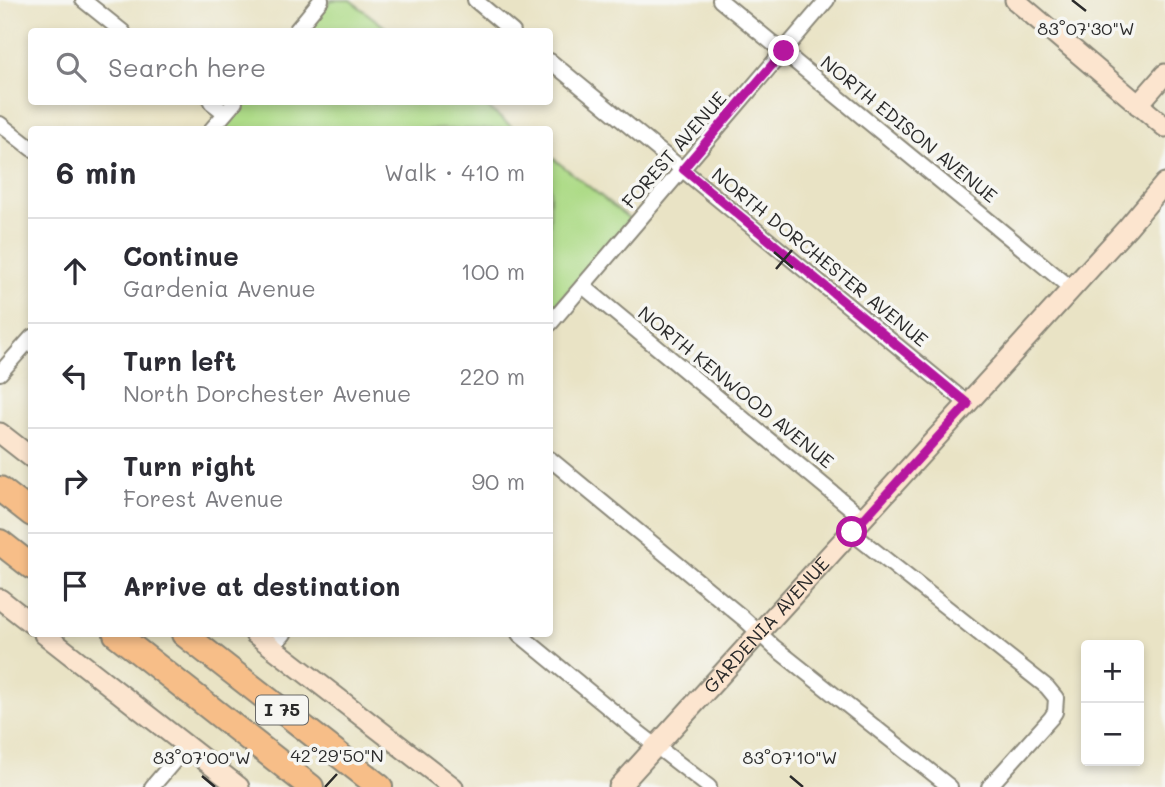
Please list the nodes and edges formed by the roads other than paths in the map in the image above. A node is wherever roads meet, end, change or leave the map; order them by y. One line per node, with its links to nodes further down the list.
1 (83, 0): 7 (street)
2 (321, 0): 8 (street)
3 (475, 0): 9 (street)
4 (720, 0): 10 (street, NORTH EDISON AVENUE)
5 (827, 0): 10 (street, FOREST AVENUE)
6 (1015, 0): 13 (street)
7 (118, 28)
8 (298, 28)
9 (508, 28)
10 (784, 51): 19 (street, FOREST AVENUE); 22 (street, NORTH EDISON AVENUE)
11 (553, 63): 19 (street, NORTH DORCHESTER AVENUE)
12 (1165, 74): 13 (street)
13 (1138, 105): 17 (street)
14 (230, 107): 16 (street)
15 (1, 126): 18 (street)
16 (214, 126)
17 (1165, 127)
18 (28, 146)
19 (683, 169): 21 (street, FOREST AVENUE); 26 (street, NORTH DORCHESTER AVENUE)
20 (1165, 183): 22 (street, GARDENIA AVENUE)
21 (583, 286): 23 (street, FOREST AVENUE); 32 (street, NORTH KENWOOD AVENUE)
22 (1072, 289): 26 (street, GARDENIA AVENUE)
23 (553, 321)
24 (28, 342): 25 (street)
25 (0, 373)
26 (968, 404): 32 (street, GARDENIA AVENUE)
27 (0, 433): 28 (street)
28 (28, 455)
29 (553, 461): 39 (street)
30 (0, 489): 31 (highway)
31 (28, 511)
32 (858, 526): 39 (street, GARDENIA AVENUE); 55 (street, NORTH KENWOOD AVENUE)
33 (0, 542): 35 (highway)
34 (0, 556): 36 (highway)
35 (28, 564)
36 (28, 572)
37 (0, 599): 38 (street)
38 (28, 621)
39 (760, 633): 46 (street, GARDENIA AVENUE); 54 (street)
40 (48, 637): 45 (street)
41 (120, 637): 49 (highway, I 75)
42 (188, 637): 50 (highway, I 75)
43 (523, 637): 46 (street)
44 (278, 640): 51 (street)
45 (187, 746): 47 (street); 48 (street)
46 (657, 746): 52 (street, GARDENIA AVENUE); 53 (street)
47 (152, 787)
48 (239, 787)
49 (311, 787)
50 (380, 787)
51 (453, 787)
52 (619, 787)
53 (709, 787)
54 (950, 787)
55 (989, 787)

